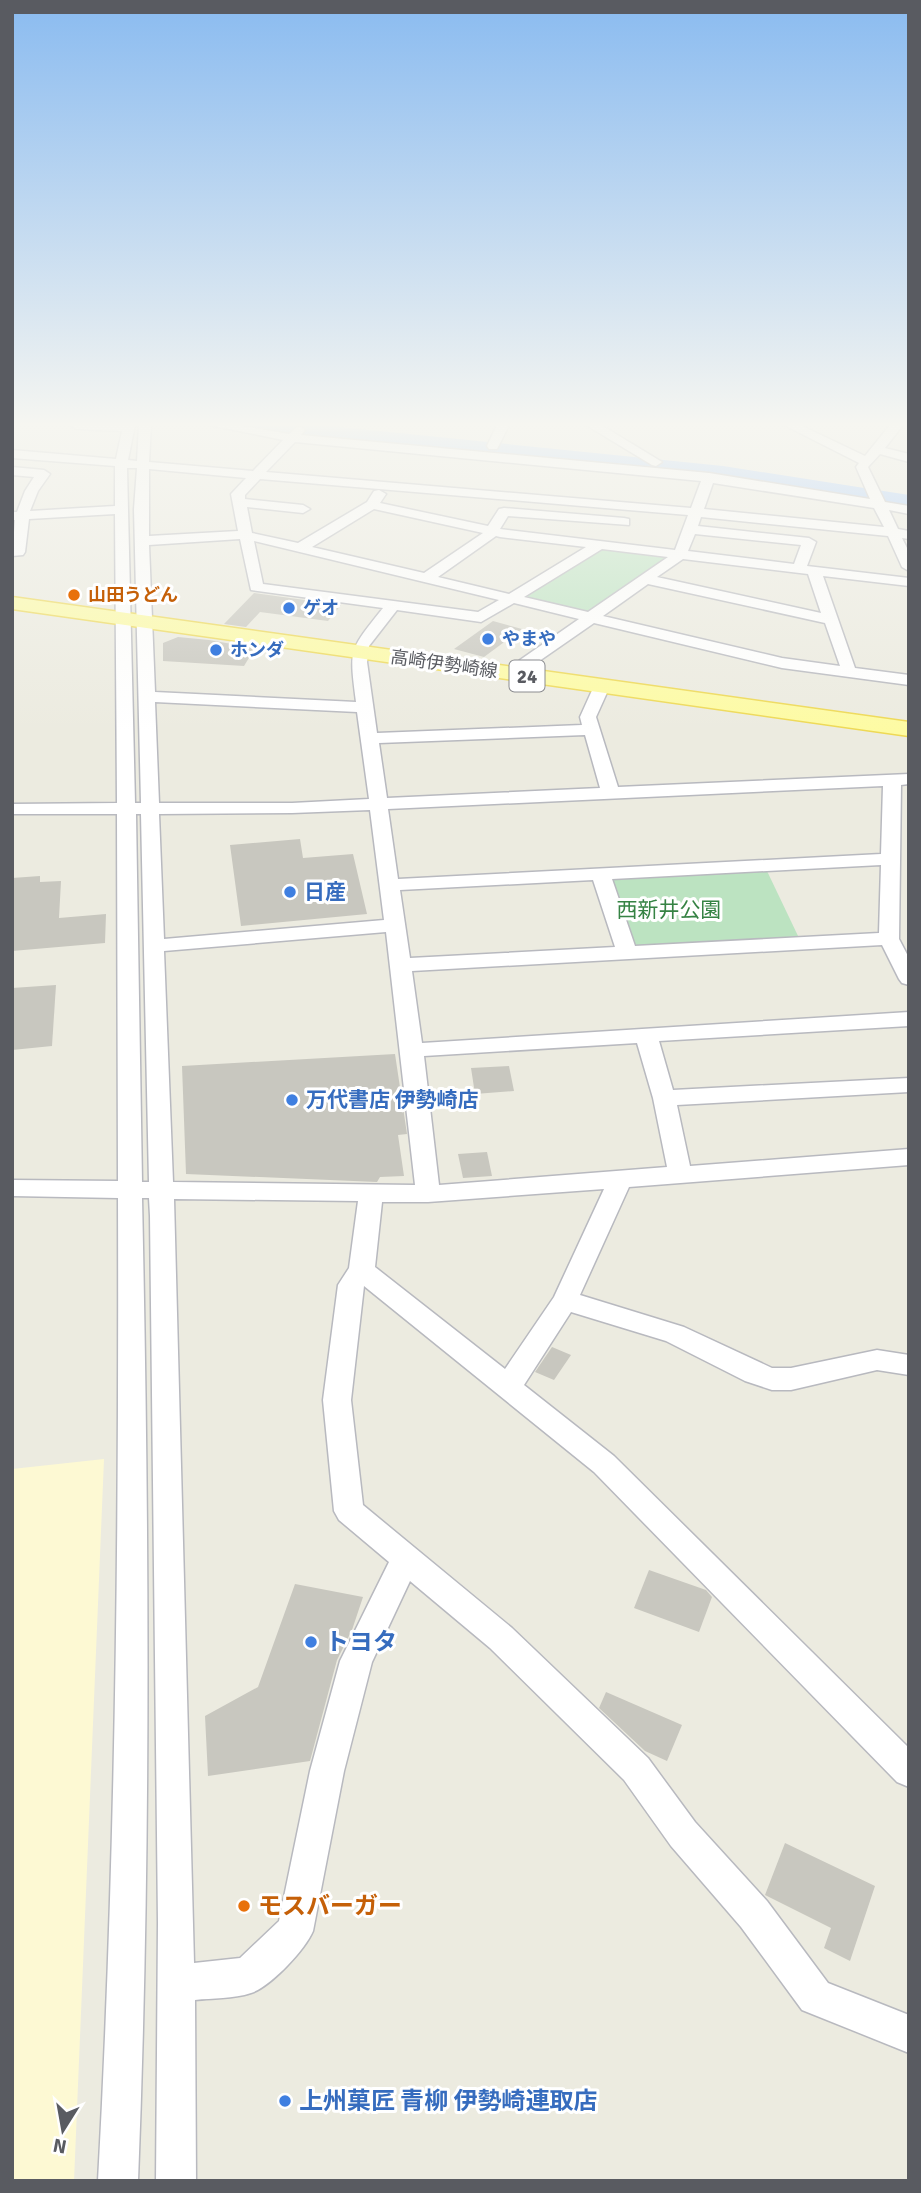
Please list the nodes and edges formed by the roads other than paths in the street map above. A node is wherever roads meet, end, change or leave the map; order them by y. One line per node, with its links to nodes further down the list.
1 (17, 527): 19 (street)
2 (124, 527): 31 (street)
3 (140, 527): 16 (street)
4 (244, 527): 14 (street)
5 (335, 527): 18 (street)
6 (474, 527): 12 (street)
7 (494, 527): 12 (street)
8 (687, 527): 20 (street)
9 (710, 527): 22 (street)
10 (785, 527): 13 (street)
11 (889, 527): 13 (street)
12 (491, 531): 17 (street); 23 (street)
13 (891, 531): 15 (street); 21 (street)
14 (245, 535): 16 (street); 18 (street); 28 (street)
15 (909, 535)
16 (142, 541): 31 (street)
17 (600, 545): 20 (street); 26 (street)
18 (300, 548): 23 (street)
19 (12, 552)
20 (680, 555): 22 (street); 24 (street)
21 (909, 567)
22 (807, 571): 25 (street); 30 (street)
23 (427, 578): 26 (street)
24 (645, 579): 29 (street); 30 (street)
25 (909, 582)
26 (511, 598): 28 (street); 29 (street)
27 (12, 603): 31 (main road, 24)
28 (393, 606): 32 (street)
29 (591, 617): 33 (street); 34 (street)
30 (829, 619): 33 (street)
31 (135, 621): 32 (main road, 高崎伊勢崎線 / 24); 37 (street); 46 (street)
32 (358, 652): 34 (main road, 高崎伊勢崎線 / 24); 38 (street)
33 (846, 672): 35 (street)
34 (517, 674): 36 (main road, 高崎伊勢崎線 / 24)
35 (909, 680)
36 (602, 686): 39 (main road, 高崎伊勢崎線 / 24); 40 (street)
37 (147, 697): 38 (street); 46 (street)
38 (366, 707): 41 (street)
39 (909, 729)
40 (592, 730): 41 (street); 43 (street)
41 (370, 738): 44 (street)
42 (901, 780): 43 (street); 47 (street)
43 (611, 794): 44 (street)
44 (378, 805): 46 (street); 49 (street)
45 (12, 809): 46 (street)
46 (138, 810): 53 (street); 66 (street)
47 (890, 859): 48 (street); 50 (street)
48 (601, 874): 49 (street); 54 (street)
49 (388, 885): 51 (street)
50 (899, 905): 52 (street)
51 (393, 925): 53 (street); 55 (street)
52 (888, 939): 54 (street); 56 (street)
53 (153, 946): 67 (street)
54 (626, 953): 55 (street)
55 (400, 965): 59 (street)
56 (909, 979)
57 (909, 1019): 58 (street)
58 (646, 1035): 59 (street); 61 (street)
59 (412, 1050): 69 (street)
60 (909, 1085): 61 (street)
61 (664, 1098): 63 (street)
62 (909, 1157): 63 (street)
63 (680, 1174): 64 (street)
64 (620, 1180): 69 (street); 71 (street)
65 (12, 1188): 66 (street)
66 (130, 1190): 67 (street); 78 (street)
67 (161, 1190): 68 (street); 76 (street)
68 (371, 1193): 69 (street); 70 (street)
69 (428, 1194)
70 (362, 1270): 73 (street); 74 (street)
71 (565, 1300): 72 (street); 73 (street)
72 (909, 1365)
73 (508, 1387): 75 (street)
74 (406, 1558): 76 (street); 77 (street)
75 (909, 1771)
76 (176, 1983): 79 (street)
77 (909, 2034)
78 (118, 2181)
79 (176, 2181)

